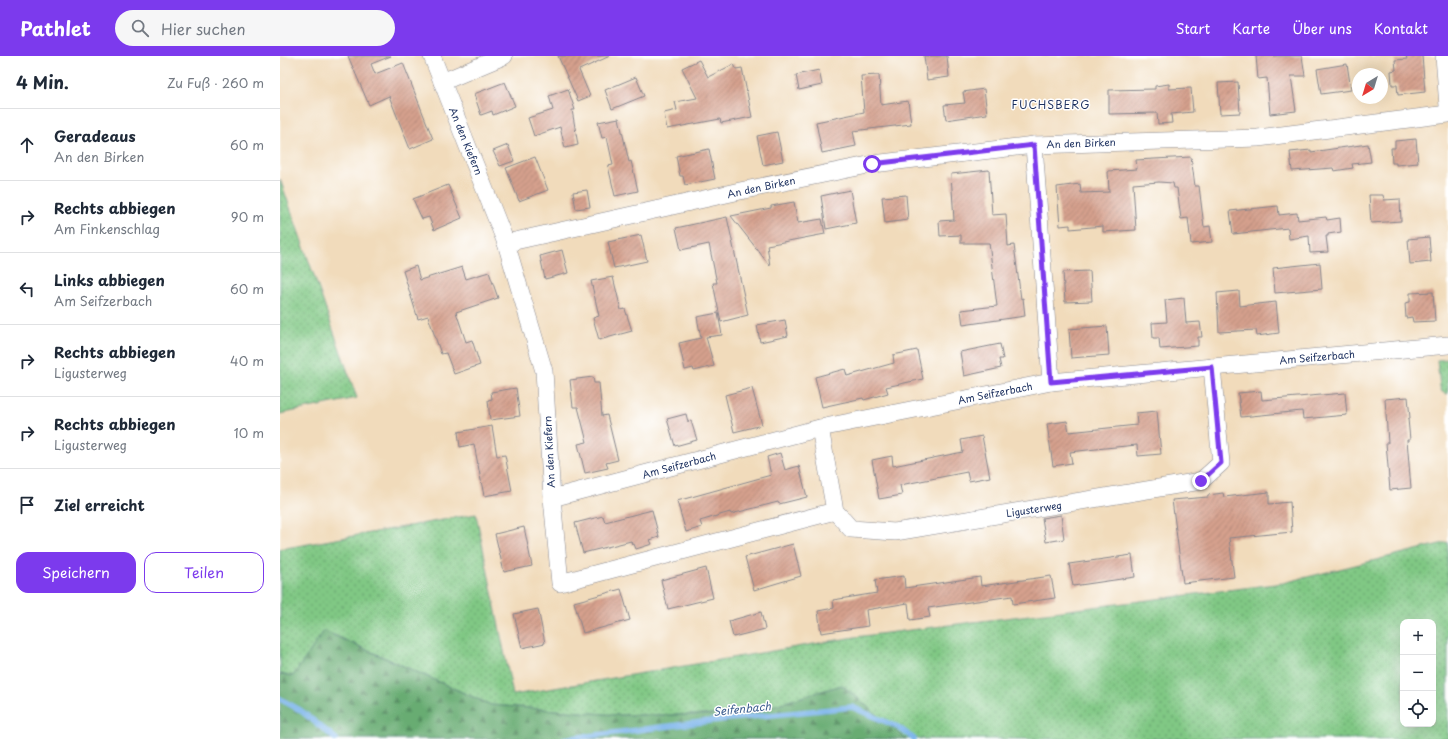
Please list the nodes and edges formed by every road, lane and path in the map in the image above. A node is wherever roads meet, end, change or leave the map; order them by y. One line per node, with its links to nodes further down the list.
1 (432, 56): 4 (street, An den Kiefern)
2 (504, 56): 4 (street)
3 (1444, 56): 5 (street)
4 (442, 82): 8 (street, An den Kiefern)
5 (1448, 106)
6 (1448, 114): 7 (street, An den Birken)
7 (1034, 145): 8 (street, An den Birken); 11 (street)
8 (506, 243): 13 (street, An den Kiefern)
9 (1448, 345): 10 (street, Am Seifzerbach)
10 (1212, 367): 11 (street, Am Seifzerbach); 14 (street, Ligusterweg)
11 (1051, 382): 12 (street, Am Seifzerbach)
12 (820, 428): 13 (street, Am Seifzerbach); 14 (street)
13 (552, 498): 14 (street, An den Kiefern)
14 (835, 511)

